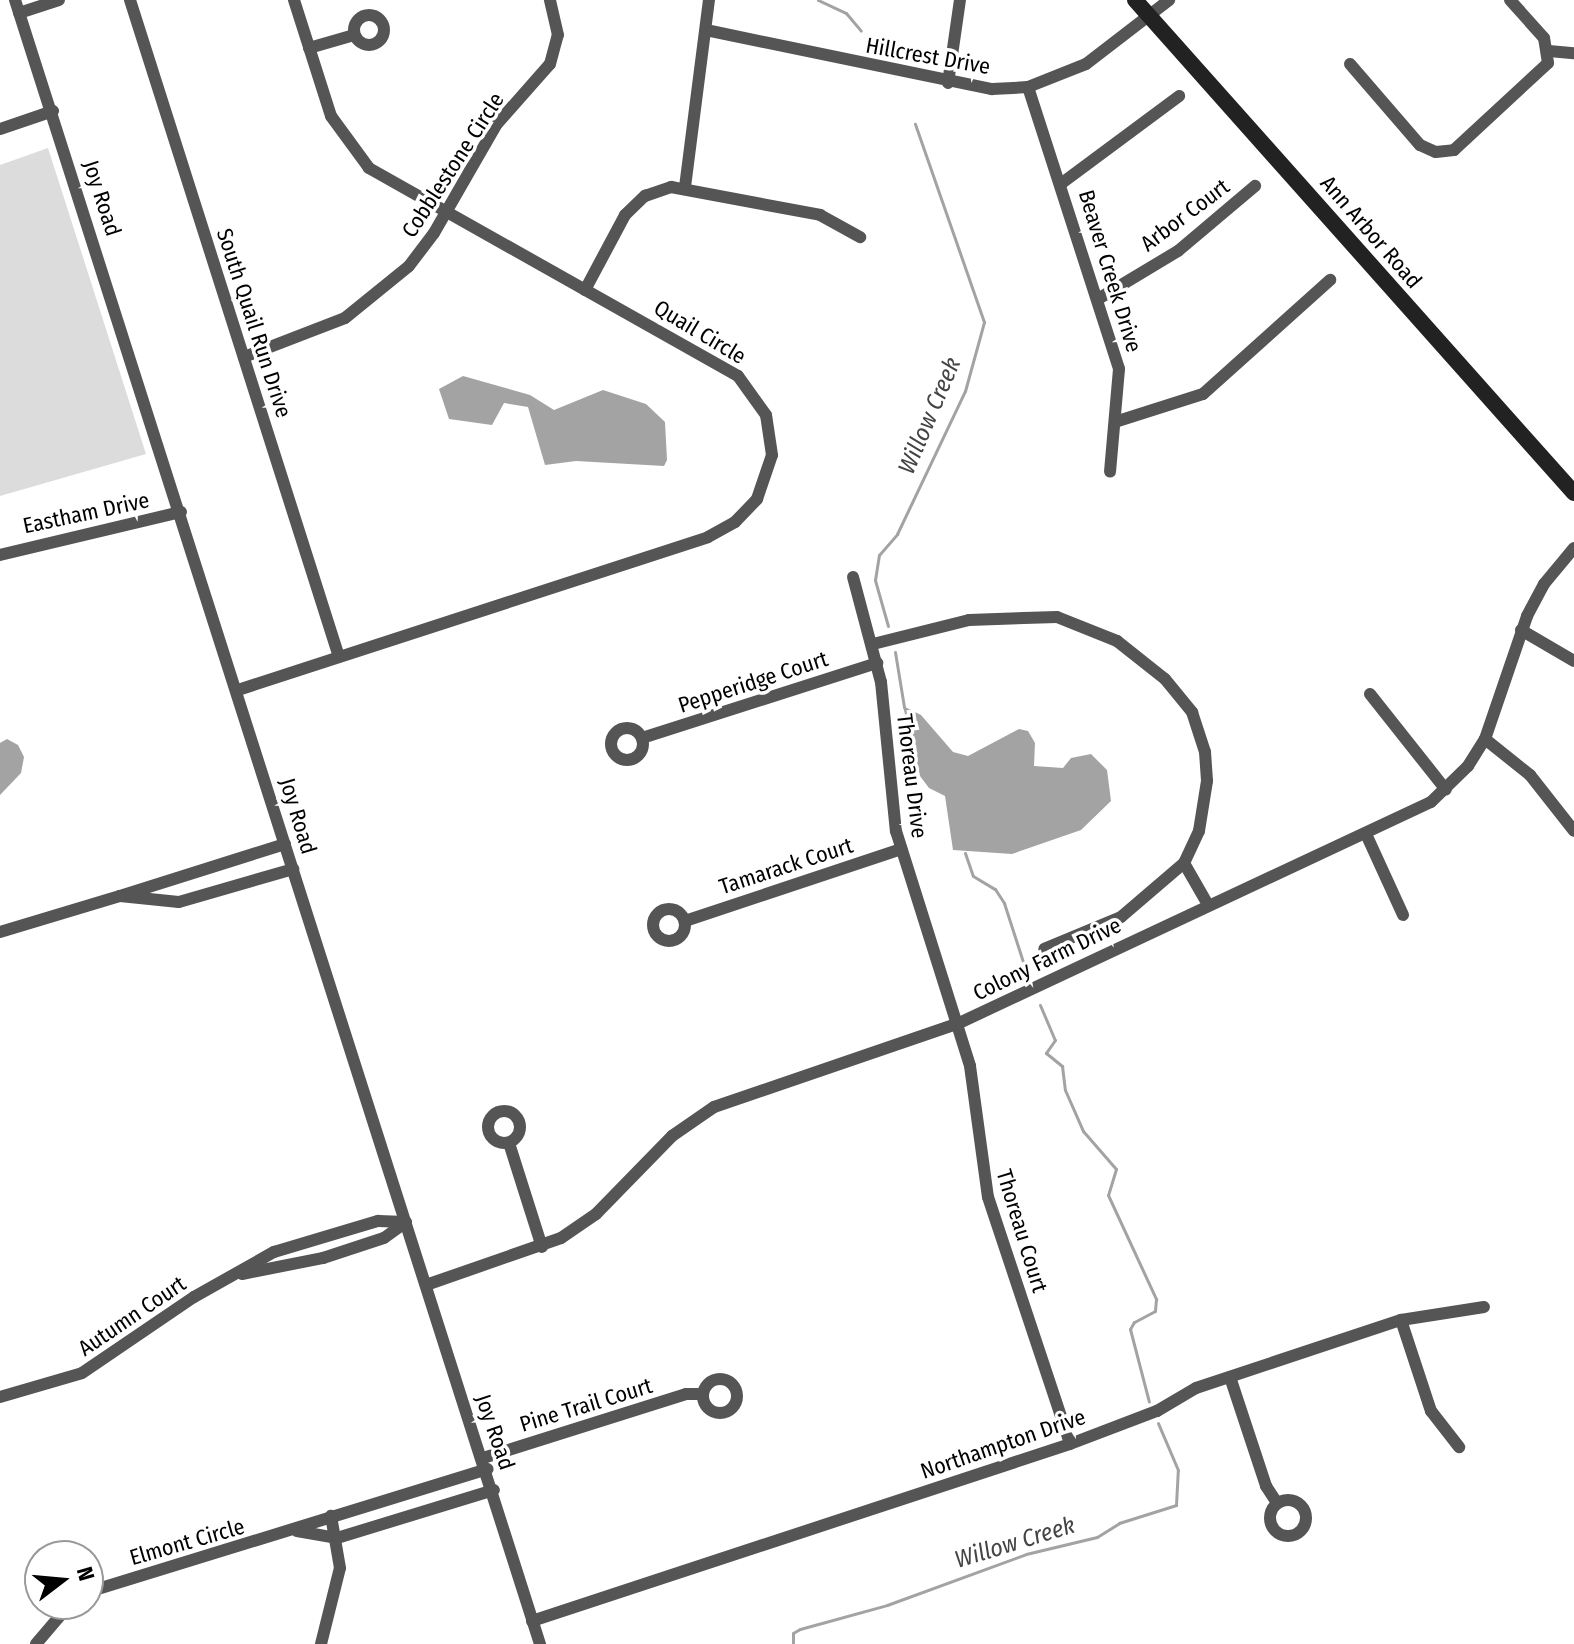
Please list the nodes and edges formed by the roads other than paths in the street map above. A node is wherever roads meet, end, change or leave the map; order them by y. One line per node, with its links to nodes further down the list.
1 (59, 0): 10 (street)
2 (130, 0): 31 (street, South Quail Run Drive)
3 (294, 0): 14 (street, Quail Circle)
4 (550, 0): 26 (street, Cobblestone Circle)
5 (709, 0): 12 (street)
6 (960, 0): 18 (street)
7 (1135, 0): 11 (main road, Ann Arbor Road)
8 (1169, 0): 11 (street, Hillcrest Drive)
9 (1510, 0): 15 (street)
10 (17, 6): 21 (street, Joy Road)
11 (1150, 16): 19 (street, Hillcrest Drive); 34 (main road, Ann Arbor Road)
12 (706, 30): 18 (street, Hillcrest Drive); 25 (street)
13 (354, 35): 14 (street)
14 (309, 48): 26 (street, Quail Circle)
15 (1549, 51): 16 (street); 17 (street)
16 (1574, 53)
17 (1350, 64)
18 (948, 83): 19 (street, Hillcrest Drive)
19 (1028, 87): 23 (street, Beaver Creek Drive)
20 (1179, 96): 23 (street)
21 (53, 111): 22 (street); 35 (street, Joy Road)
22 (0, 129)
23 (1062, 183): 30 (street, Beaver Creek Drive)
24 (1255, 186): 30 (street, Arbor Court)
25 (685, 187): 27 (street); 29 (street)
26 (445, 214): 29 (street, Quail Circle); 31 (street, Cobblestone Circle)
27 (860, 237)
28 (1330, 280): 32 (street)
29 (585, 290): 41 (street, Quail Circle)
30 (1098, 299): 32 (street, Beaver Creek Drive)
31 (244, 357): 41 (street, South Quail Run Drive)
32 (1118, 421): 33 (street, Beaver Creek Drive)
33 (1110, 472)
34 (1574, 493)
35 (181, 512): 37 (street, Eastham Drive); 44 (street, Joy Road)
36 (1574, 548): 39 (street, Colony Farm Drive)
37 (0, 555)
38 (853, 577): 40 (street, Thoreau Drive)
39 (1521, 630): 42 (street); 47 (street, Colony Farm Drive)
40 (873, 644): 43 (street, Thoreau Drive); 53 (street)
41 (339, 657): 44 (street, Quail Circle)
42 (1574, 661)
43 (877, 663): 46 (street, Pepperidge Court); 52 (street, Thoreau Drive)
44 (238, 690): 51 (street, Joy Road)
45 (1370, 694): 48 (street)
46 (642, 738)
47 (1485, 739): 48 (street, Colony Farm Drive); 49 (street)
48 (1446, 790): 50 (street, Colony Farm Drive)
49 (1574, 831)
50 (1366, 834): 56 (street, Colony Farm Drive); 57 (street)
51 (285, 844): 54 (street, Joy Road); 55 (street)
52 (901, 849): 58 (street, Tamarack Court); 61 (street, Thoreau Drive)
53 (1184, 863): 56 (street); 60 (street)
54 (293, 869): 55 (street); 63 (street, Joy Road)
55 (120, 896): 59 (street)
56 (1207, 903): 61 (street, Colony Farm Drive)
57 (1403, 915)
58 (685, 921)
59 (0, 932)
60 (1044, 949)
61 (957, 1024): 64 (street, Colony Farm Drive); 72 (street, Thoreau Court)
62 (509, 1143): 64 (street)
63 (406, 1222): 65 (street, Autumn Court); 65 (street, Autumn Court); 66 (street, Joy Road)
64 (542, 1247): 66 (street, Colony Farm Drive)
65 (239, 1274): 71 (street, Autumn Court)
66 (426, 1285): 74 (street, Joy Road)
67 (1484, 1307): 68 (street, Northampton Drive)
68 (1401, 1320): 69 (street, Northampton Drive); 73 (street)
69 (1230, 1377): 72 (street, Northampton Drive); 77 (street)
70 (703, 1394): 74 (street, Pine Trail Court)
71 (0, 1397)
72 (1070, 1444): 86 (street, Northampton Drive)
73 (1459, 1447)
74 (485, 1464): 75 (street, Elmont Circle); 76 (street, Joy Road)
75 (420, 1490): 78 (street, Elmont Circle); 79 (street)
76 (494, 1490): 79 (street, Elmont Circle); 86 (street, Joy Road)
77 (1277, 1503)
78 (375, 1504): 80 (street, Elmont Circle); 81 (street)
79 (427, 1511): 81 (street, Elmont Circle)
80 (331, 1516): 82 (street, Elmont Circle); 83 (street)
81 (381, 1525): 83 (street, Elmont Circle)
82 (297, 1531): 83 (street, Elmont Circle); 84 (street, Elmont Circle)
83 (337, 1538): 88 (street)
84 (104, 1587)
85 (56, 1620): 87 (street)
86 (532, 1621): 89 (street, Joy Road)
87 (36, 1644)
88 (321, 1644)
89 (540, 1644)

